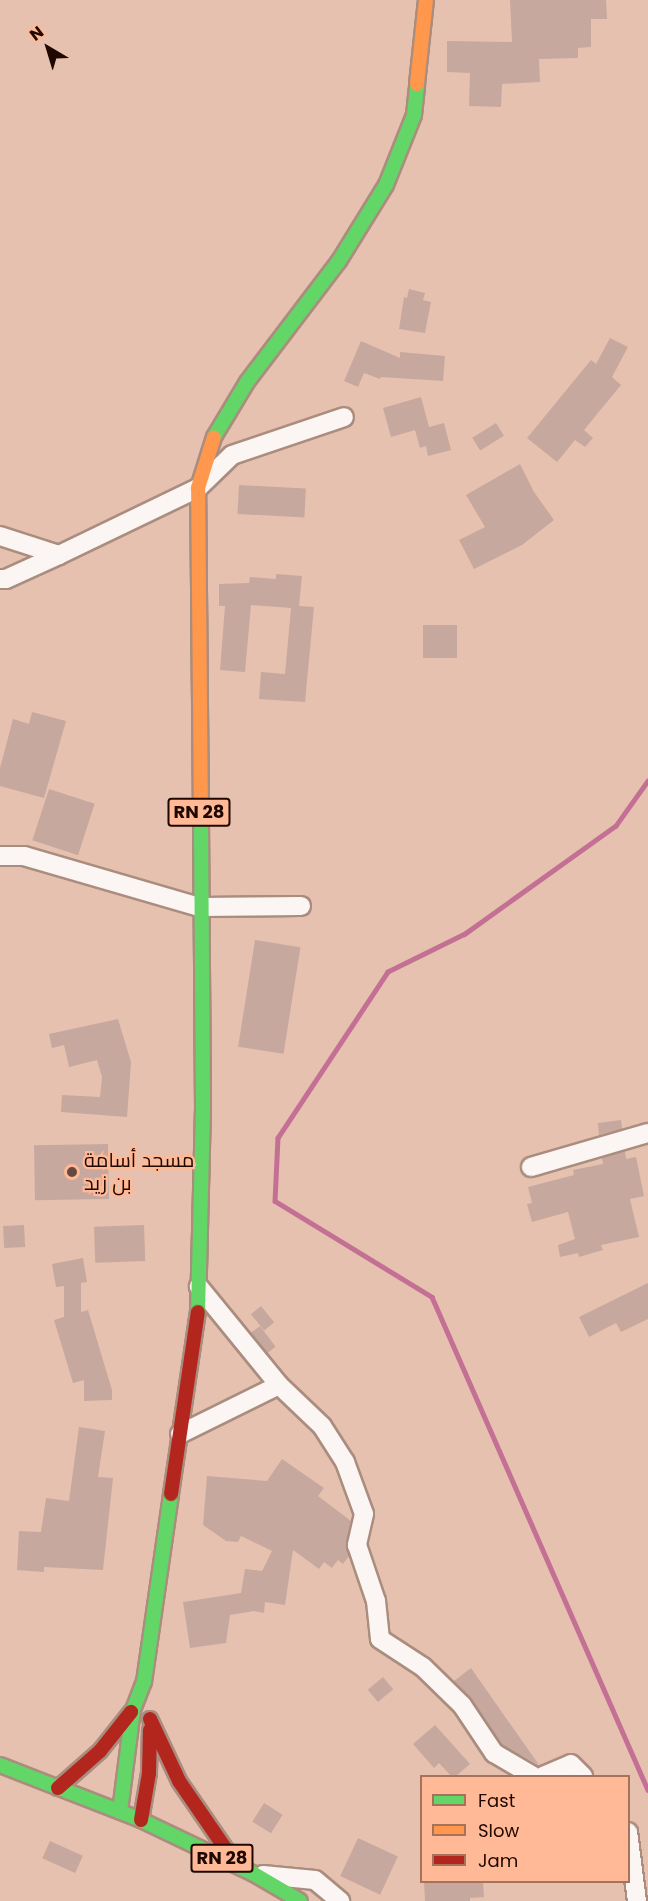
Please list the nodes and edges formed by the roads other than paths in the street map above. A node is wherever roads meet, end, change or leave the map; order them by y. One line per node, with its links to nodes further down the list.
1 (426, 0): 3 (main road, RN 28)
2 (344, 417): 3 (street)
3 (198, 488): 5 (street); 9 (main road, RN 28)
4 (0, 536): 5 (street)
5 (59, 555): 6 (street)
6 (0, 579)
7 (0, 856): 9 (street)
8 (301, 906): 9 (street)
9 (200, 907): 12 (main road, RN 28)
10 (648, 1132): 11 (street)
11 (531, 1167)
12 (199, 1287): 13 (street); 14 (main road, RN 28)
13 (279, 1385): 14 (street); 19 (street)
14 (180, 1434): 15 (main road, RN 28)
15 (144, 1682): 16 (main road, RN 28); 17 (main road, RN 28)
16 (133, 1710): 22 (main road); 23 (main road, RN 28)
17 (150, 1719): 24 (main road, RN 28); 26 (main road)
18 (0, 1765): 22 (main road)
19 (531, 1775)
20 (545, 1775): 21 (street)
21 (582, 1775)
22 (58, 1788): 23 (main road, RN 28)
23 (120, 1811): 24 (main road, RN 28)
24 (141, 1820): 26 (main road, RN 28)
25 (630, 1847): 30 (street)
26 (237, 1865): 27 (main road, RN 28)
27 (254, 1874): 28 (main road, RN 28); 29 (street)
28 (300, 1901)
29 (340, 1901)
30 (637, 1901)

